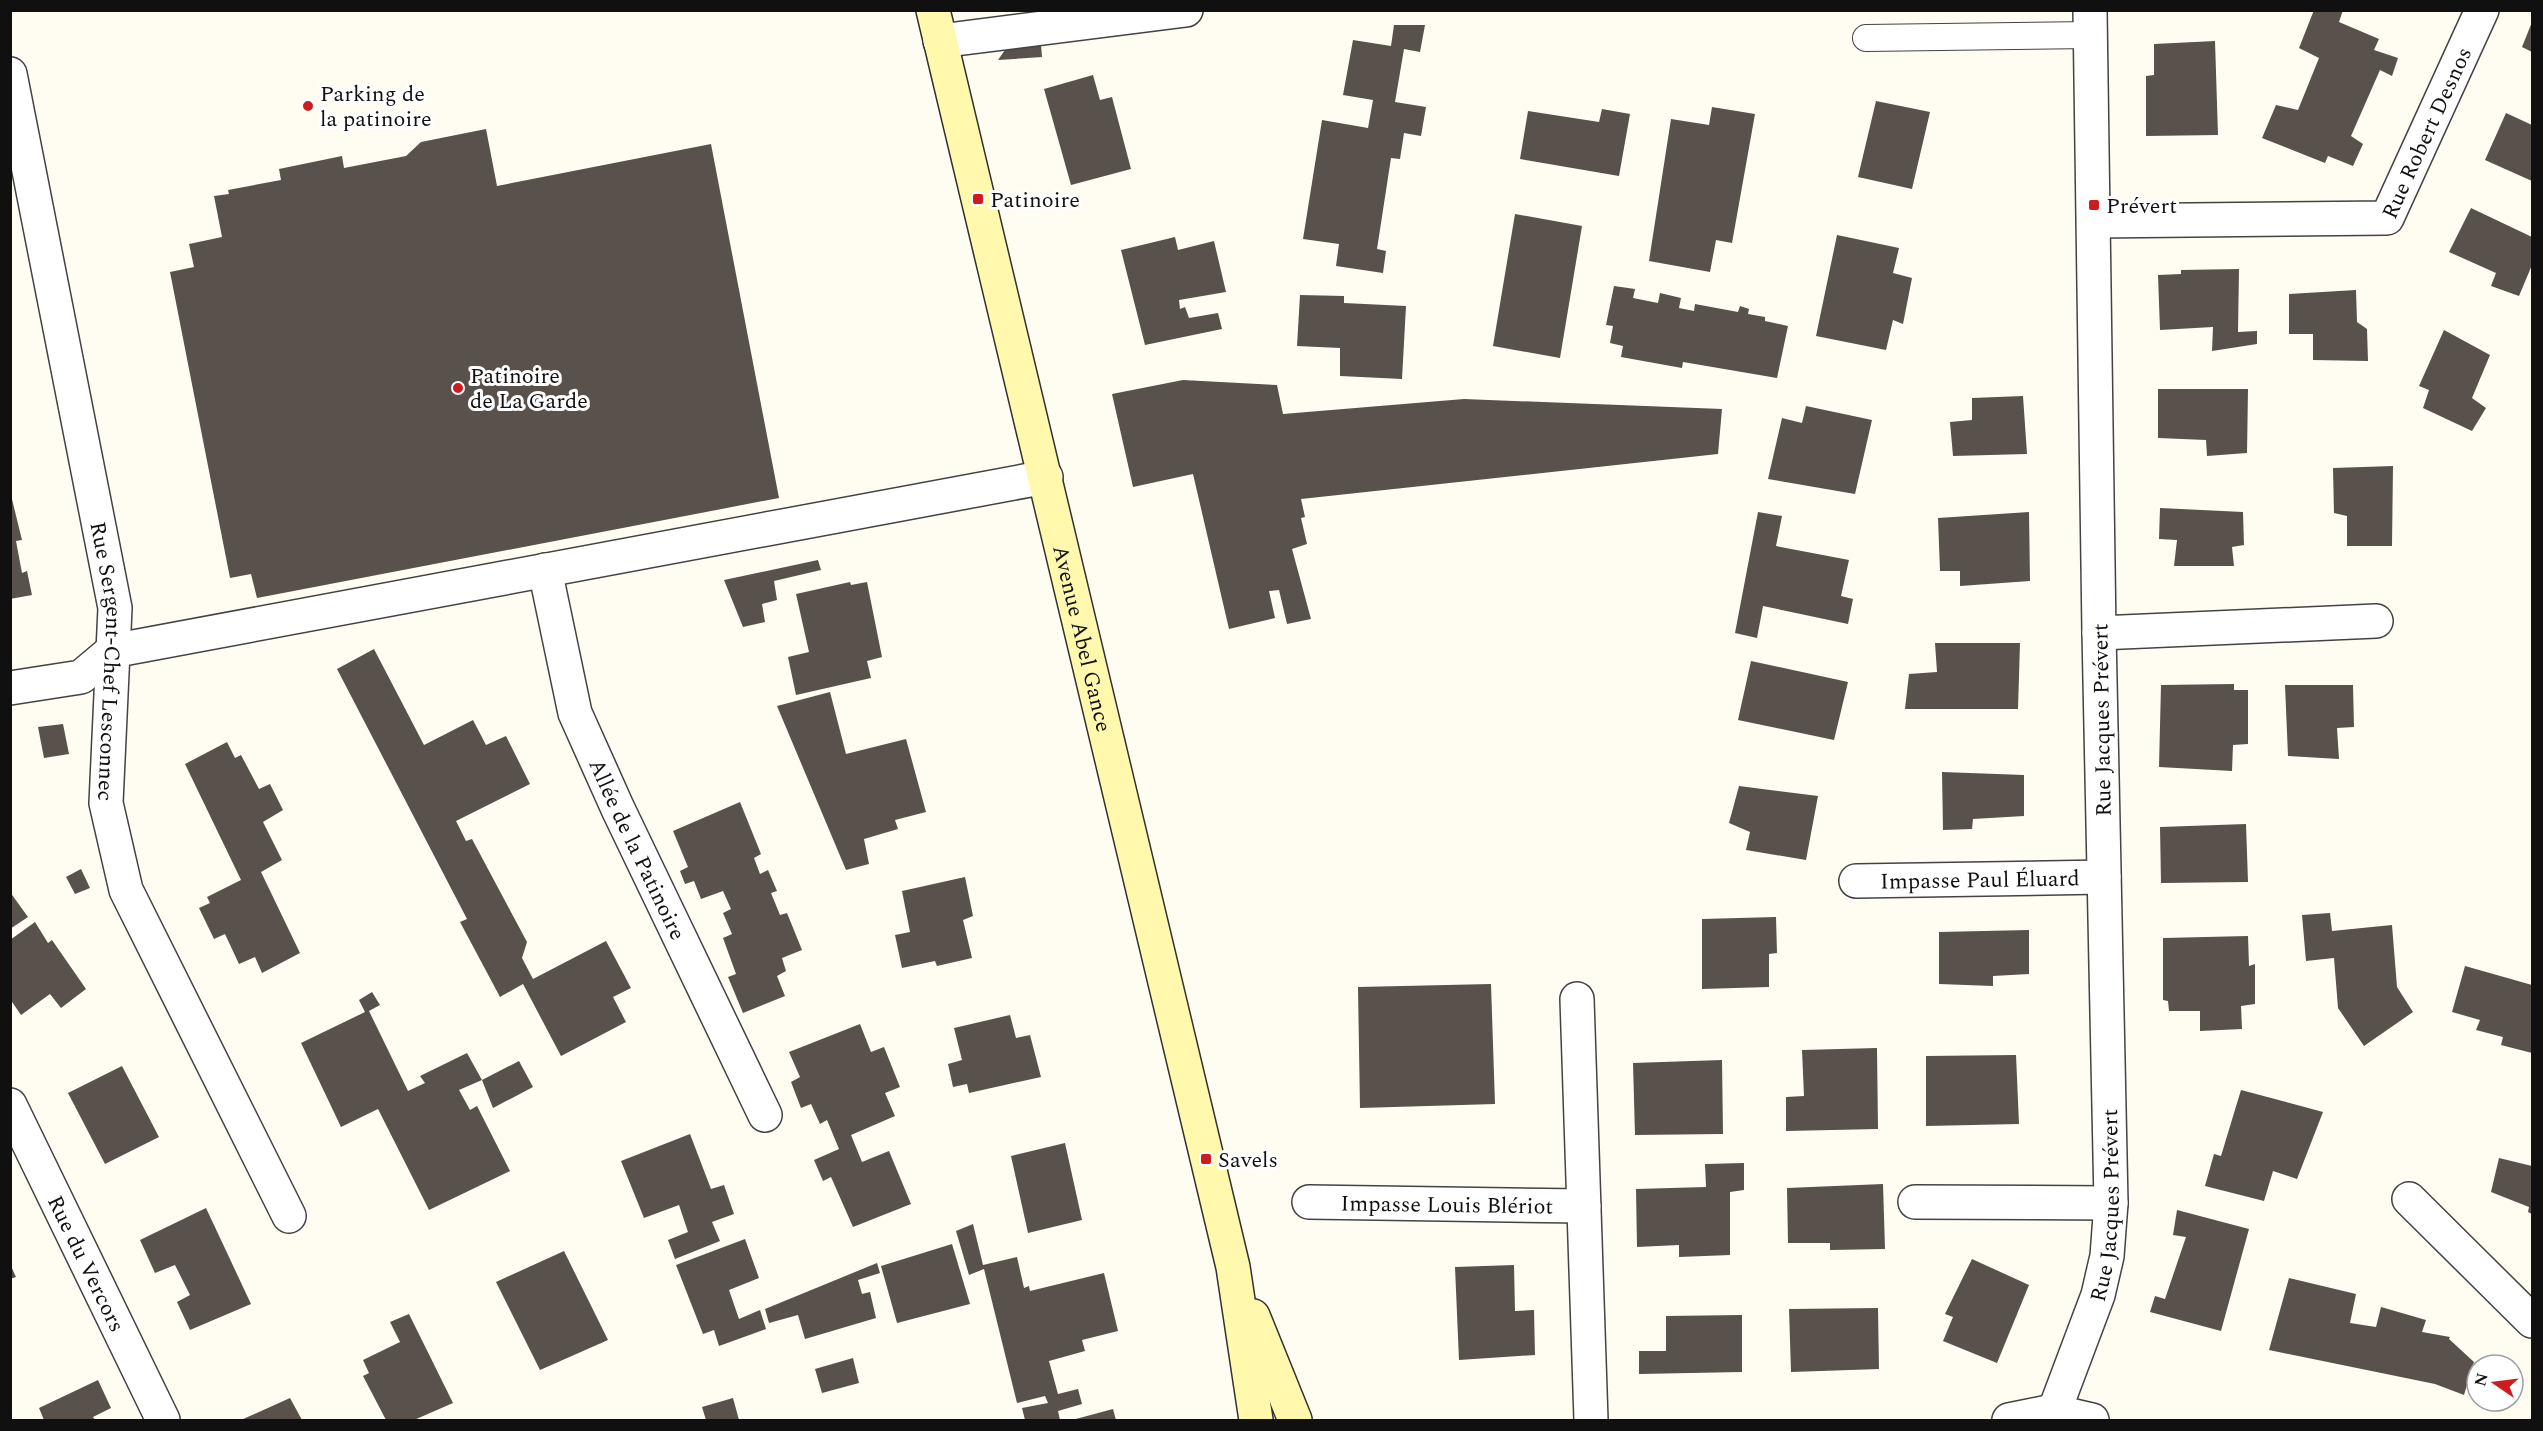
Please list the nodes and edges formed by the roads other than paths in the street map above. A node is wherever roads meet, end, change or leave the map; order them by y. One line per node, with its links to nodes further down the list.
1 (1186, 10): 4 (street)
2 (2482, 10): 7 (street, Rue Robert Desnos)
3 (2091, 23): 5 (lane); 7 (street, Rue Jacques Prévert)
4 (936, 26): 8 (main road, Avenue Abel Gance)
5 (1866, 38)
6 (10, 74): 12 (street, Rue Sergent-Chef Lesconnec)
7 (2094, 221): 11 (street, Rue Jacques Prévert)
8 (1046, 477): 9 (street); 25 (main road, Avenue Abel Gance)
9 (545, 570): 12 (street); 18 (street, Allée de la Patinoire)
10 (2376, 621): 11 (street)
11 (2099, 633): 14 (street, Rue Jacques Prévert)
12 (112, 651): 13 (street); 24 (street, Rue Sergent-Chef Lesconnec)
13 (10, 688)
14 (2104, 877): 15 (street, Impasse Paul Éluard); 22 (street, Rue Jacques Prévert)
15 (1856, 881)
16 (1577, 999): 23 (street, Impasse Louis Blériot)
17 (10, 1105): 28 (street, Rue du Vercors)
18 (765, 1115)
19 (2409, 1199): 26 (street)
20 (1309, 1202): 23 (street, Impasse Louis Blériot)
21 (1915, 1202): 22 (street)
22 (2111, 1203): 27 (street, Rue Jacques Prévert)
23 (1584, 1206): 31 (street, Impasse Louis Blériot)
24 (289, 1216)
25 (1233, 1268): 29 (main road, Avenue Abel Gance); 30 (main road, Avenue Abel Gance)
26 (2532, 1322)
27 (2052, 1416): 32 (street); 33 (street)
28 (163, 1420)
29 (1257, 1420)
30 (1294, 1420)
31 (1591, 1420)
32 (2009, 1420)
33 (2092, 1420)

